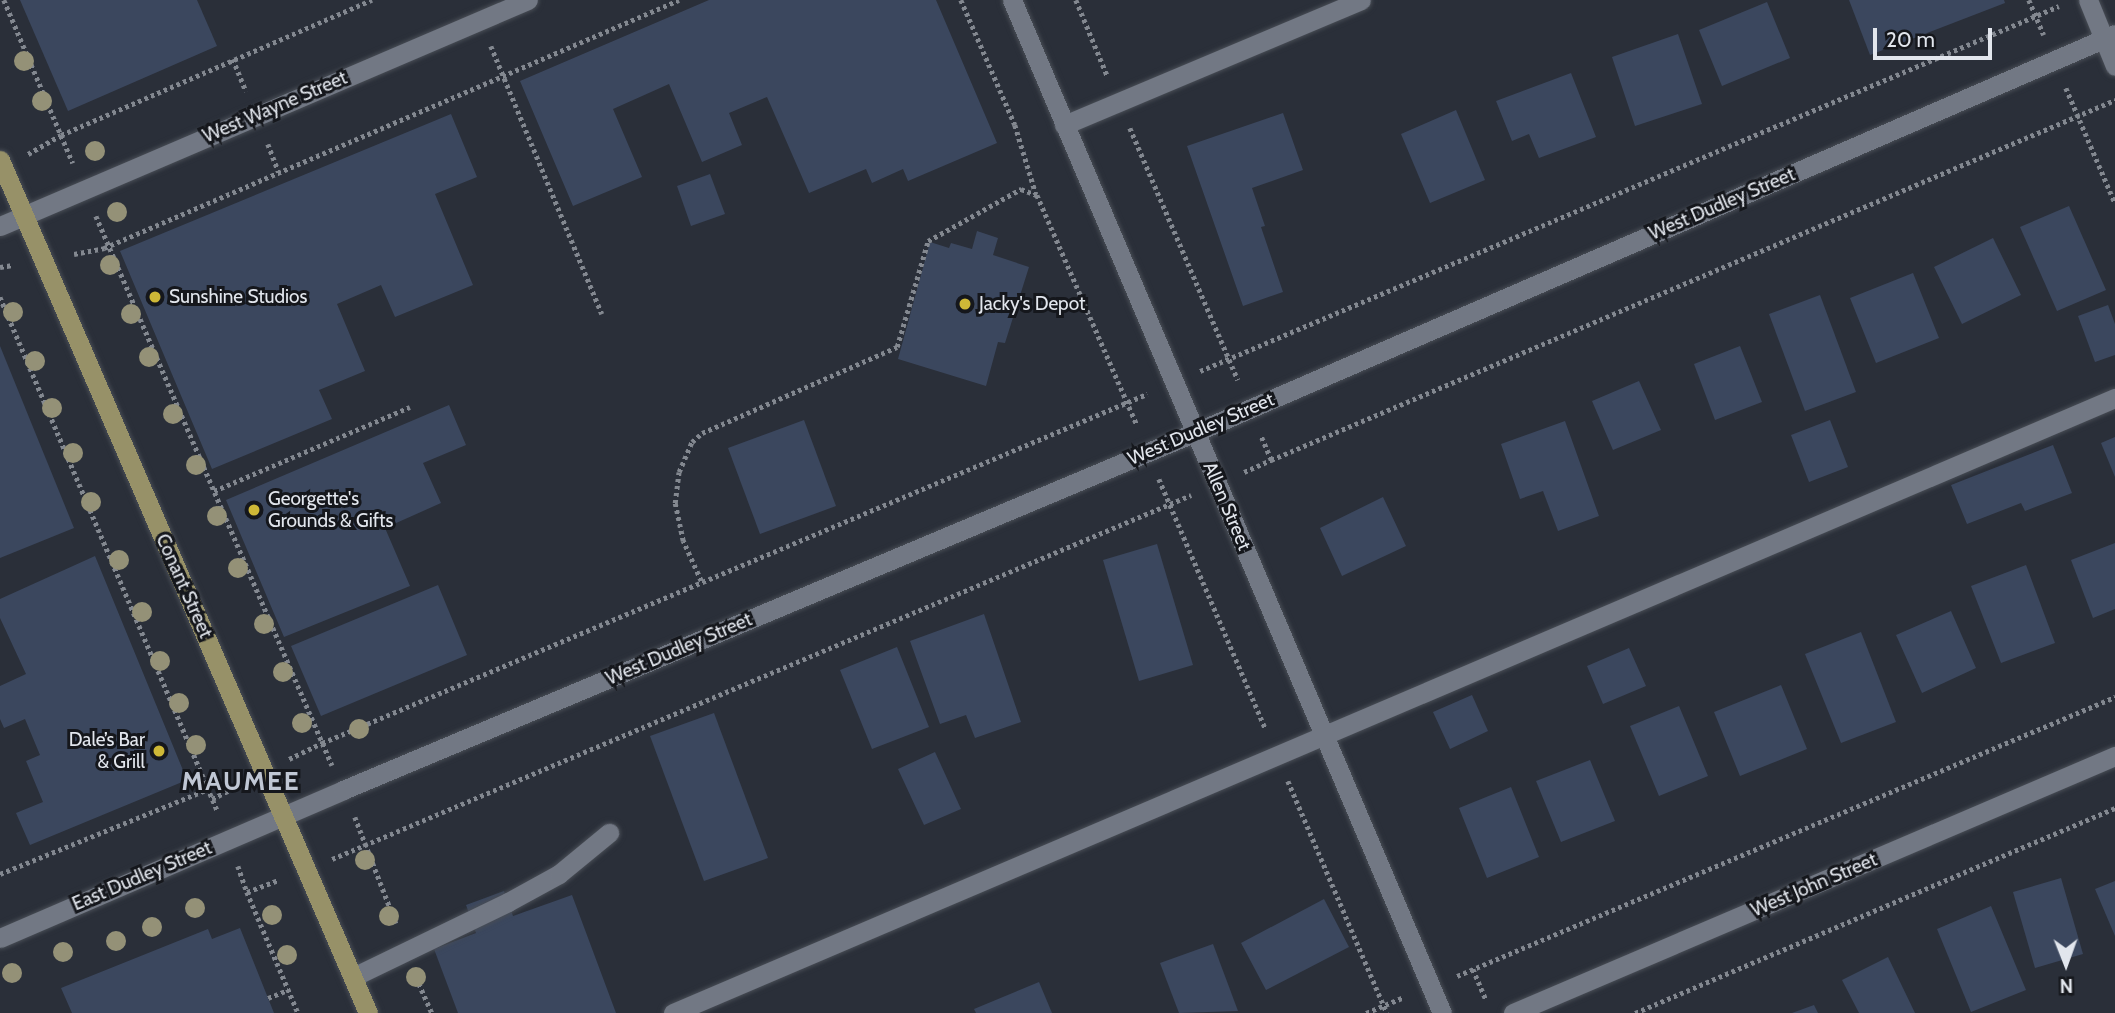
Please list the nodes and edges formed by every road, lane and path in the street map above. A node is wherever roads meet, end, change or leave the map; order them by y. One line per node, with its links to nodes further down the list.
1 (4, 0): 2 (path)
2 (372, 0)
3 (528, 0): 13 (street, West Wayne Street)
4 (679, 0): 17 (path)
5 (961, 0): 23 (path)
6 (1012, 0): 21 (street, Allen Street)
7 (1076, 0): 19 (path)
8 (1361, 0): 19 (street)
9 (2029, 0): 12 (path)
10 (2088, 0): 14 (street)
11 (2060, 5): 12 (path)
12 (2036, 16): 15 (path); 29 (path)
13 (480, 20): 17 (path); 25 (street, West Wayne Street)
14 (2109, 36): 15 (street, West Dudley Street); 16 (street)
15 (2055, 60): 20 (path); 34 (street, West Dudley Street)
16 (2115, 65)
17 (503, 76): 28 (path); 38 (path)
18 (2115, 100): 20 (path)
19 (1118, 102): 21 (street); 29 (path)
20 (2077, 116): 24 (path); 36 (path)
21 (1064, 125): 30 (street, Allen Street)
22 (0, 160): 25 (main road, Conant Street)
23 (1037, 195): 32 (path); 39 (path)
24 (2115, 203)
25 (23, 216): 26 (street, West Wayne Street); 47 (main road, Conant Street)
26 (0, 226)
27 (0, 297): 44 (path)
28 (601, 314)
29 (1229, 357): 30 (path); 34 (path)
30 (1175, 383): 32 (path); 35 (street, Allen Street)
31 (2115, 398): 41 (street)
32 (1128, 403): 39 (path)
33 (410, 407): 38 (path)
34 (1249, 408): 35 (street, West Dudley Street); 36 (path)
35 (1196, 432): 37 (street, Allen Street); 45 (street, West Dudley Street)
36 (1271, 460): 37 (path)
37 (1218, 484): 41 (street, Allen Street); 50 (path)
38 (214, 491): 42 (path)
39 (701, 581): 42 (path)
40 (2115, 696): 56 (path)
41 (1324, 734): 58 (street, Allen Street); 65 (street)
42 (322, 743): 45 (path)
43 (2115, 757): 68 (street, West John Street)
44 (208, 789): 49 (path); 52 (path)
45 (343, 790): 47 (street, West Dudley Street); 50 (path)
46 (2115, 808): 69 (path)
47 (284, 815): 49 (street, East Dudley Street); 51 (main road, Conant Street)
48 (609, 833): 55 (street)
49 (228, 839): 53 (path); 54 (street, East Dudley Street)
50 (367, 844): 51 (path); 55 (path)
51 (307, 870): 53 (path); 57 (main road, Conant Street)
52 (0, 874)
53 (247, 892): 59 (path)
54 (0, 938)
55 (405, 952): 57 (street); 64 (path)
56 (1473, 969): 58 (path); 61 (path)
57 (353, 976): 63 (main road, Conant Street)
58 (1431, 987): 66 (path); 67 (street, Allen Street)
59 (288, 990): 60 (path); 62 (path)
60 (268, 998)
61 (1487, 1002)
62 (298, 1013)
63 (368, 1013)
64 (432, 1013)
65 (673, 1013)
66 (1366, 1013)
67 (1442, 1013)
68 (1513, 1013)
69 (1635, 1013)

